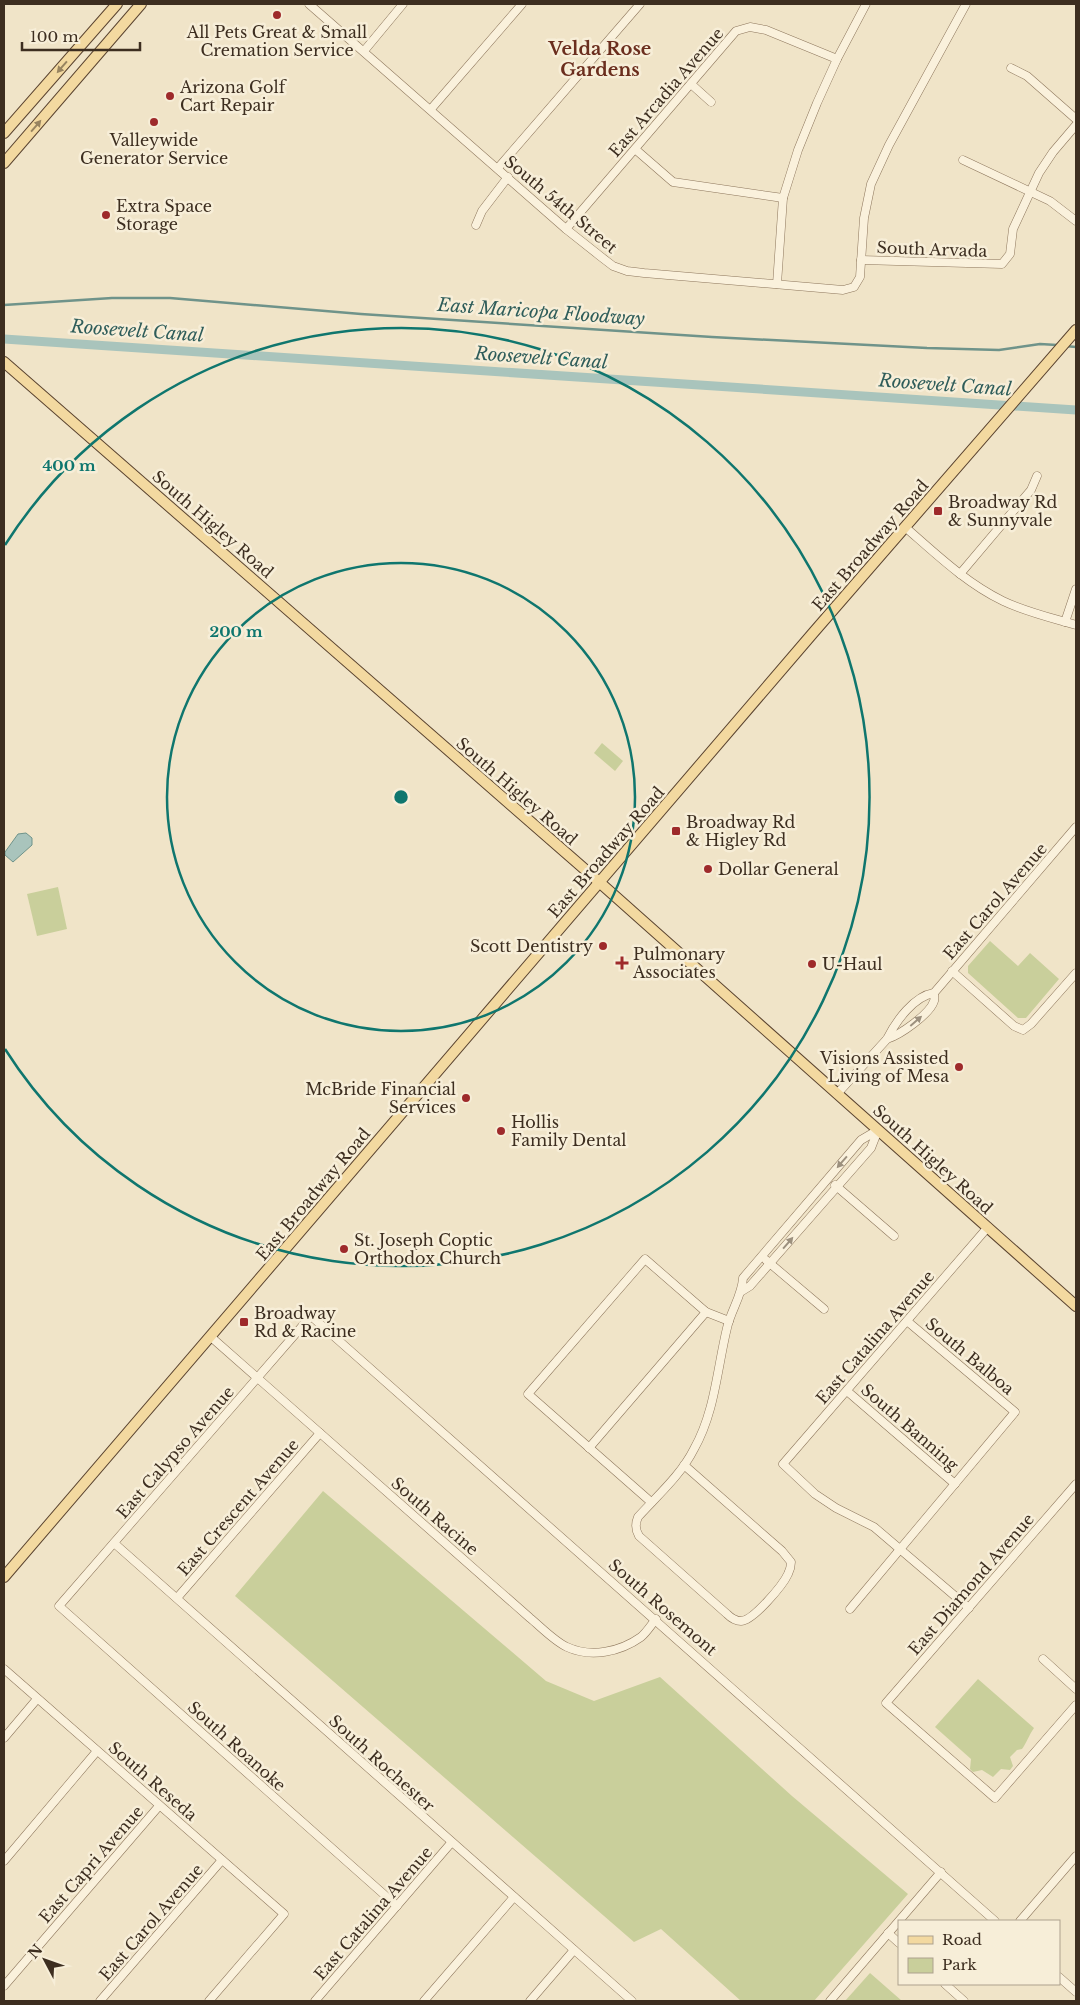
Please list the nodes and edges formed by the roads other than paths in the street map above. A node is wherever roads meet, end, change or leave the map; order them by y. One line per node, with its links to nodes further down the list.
1 (117, 4): 17 (main road, one-way to 17)
2 (141, 4): 20 (main road, one-way to 2)
3 (309, 4): 9 (street, South 54th Street)
4 (522, 4): 14 (street)
5 (640, 4): 21 (street)
6 (866, 4): 10 (street)
7 (966, 4): 28 (street)
8 (399, 5): 9 (street)
9 (364, 51): 14 (street, South 54th Street)
10 (837, 59): 12 (street, East Arcadia Avenue); 24 (street)
11 (1011, 68): 15 (street)
12 (691, 84): 13 (street); 18 (street, East Arcadia Avenue)
13 (711, 102)
14 (430, 109): 21 (street, South 54th Street)
15 (1076, 119)
16 (1076, 125): 23 (street)
17 (4, 133)
18 (636, 149): 24 (street); 27 (street, East Arcadia Avenue)
19 (963, 160): 23 (street)
20 (4, 163)
21 (498, 168): 22 (street, South 54th Street)
22 (508, 177): 26 (street); 27 (street, South 54th Street)
23 (1030, 191): 25 (street); 28 (street, South Arvada)
24 (783, 198): 29 (street)
25 (1076, 221)
26 (476, 225)
27 (566, 229): 29 (street, South 54th Street)
28 (861, 260): 29 (street, South 54th Street)
29 (776, 284)
30 (1075, 331): 33 (main road, East Broadway Road)
31 (4, 362): 39 (main road, South Higley Road)
32 (1037, 476): 34 (street)
33 (906, 527): 34 (street); 39 (main road, East Broadway Road)
34 (960, 574): 36 (street)
35 (1076, 589): 36 (street)
36 (1065, 622): 37 (street)
37 (1076, 625)
38 (1076, 827): 40 (street, East Carol Avenue)
39 (600, 883): 44 (main road, South Higley Road); 59 (main road, East Broadway Road)
40 (952, 971): 41 (street); 42 (street, East Carol Avenue)
41 (1076, 973)
42 (934, 993): 43 (street, East Carol Avenue); 43 (street, East Carol Avenue, one-way to 42)
43 (887, 1039): 44 (street, East Carol Avenue)
44 (838, 1094): 45 (main road, South Higley Road)
45 (878, 1130): 46 (street, one-way to 46); 47 (street); 48 (main road, South Higley Road)
46 (828, 1178): 47 (street); 50 (street)
47 (837, 1187): 49 (street); 51 (street, one-way to 47)
48 (988, 1228): 53 (main road, South Higley Road); 58 (street, East Catalina Avenue)
49 (894, 1236)
50 (761, 1255): 51 (street); 52 (street)
51 (770, 1263): 52 (street); 54 (street)
52 (742, 1291): 57 (street)
53 (1076, 1306)
54 (824, 1310)
55 (706, 1312): 57 (street); 63 (street); 63 (street)
56 (312, 1316): 60 (street, East Calypso Avenue); 75 (street, South Rosemont)
57 (729, 1321): 64 (street)
58 (907, 1321): 61 (street, East Catalina Avenue); 65 (street, South Balboa)
59 (211, 1337): 60 (street, South Racine); 70 (main road, East Broadway Road)
60 (258, 1378): 62 (street, South Racine); 68 (street, East Calypso Avenue)
61 (847, 1391): 65 (street, South Banning); 69 (street, East Catalina Avenue)
62 (320, 1433): 71 (street, East Crescent Avenue); 75 (street, South Racine)
63 (589, 1448): 67 (street)
64 (684, 1465): 67 (street); 67 (street)
65 (955, 1484): 69 (street)
66 (1076, 1484): 74 (street, East Diamond Avenue)
67 (651, 1502)
68 (114, 1543): 71 (street, South Rochester); 72 (street, East Calypso Avenue)
69 (901, 1549): 73 (street); 74 (street)
70 (4, 1577)
71 (177, 1598): 84 (street, South Rochester)
72 (60, 1606): 90 (street, South Roanoke)
73 (850, 1608)
74 (968, 1608): 80 (street, East Diamond Avenue)
75 (656, 1619): 88 (street, South Rosemont)
76 (1043, 1659): 78 (street)
77 (4, 1669): 79 (street, South Reseda)
78 (1076, 1688)
79 (37, 1699): 81 (street); 82 (street, South Reseda)
80 (1076, 1705)
81 (4, 1738)
82 (97, 1751): 83 (street, South Reseda); 86 (street)
83 (159, 1806): 87 (street, South Reseda); 100 (street, East Capri Avenue)
84 (451, 1843): 89 (street, South Rochester); 90 (street, East Catalina Avenue)
85 (1076, 1856): 93 (street)
86 (4, 1860)
87 (222, 1860): 102 (street, East Carol Avenue); 103 (street, South Reseda)
88 (941, 1872): 91 (street); 92 (street, South Rosemont)
89 (514, 1897): 97 (street, South Rochester); 105 (street)
90 (397, 1906): 104 (street, East Catalina Avenue)
91 (899, 1920)
92 (995, 1920)
93 (1021, 1920)
94 (898, 1921): 95 (street)
95 (888, 1933): 96 (street); 108 (street)
96 (898, 1942)
97 (574, 1950): 106 (street); 107 (street, South Rochester)
98 (1060, 1978): 101 (street)
99 (946, 1985): 109 (street)
100 (4, 1986)
101 (1075, 1988)
102 (100, 2001)
103 (209, 2001)
104 (315, 2001)
105 (424, 2001)
106 (530, 2001)
107 (632, 2001)
108 (830, 2001)
109 (964, 2001)

